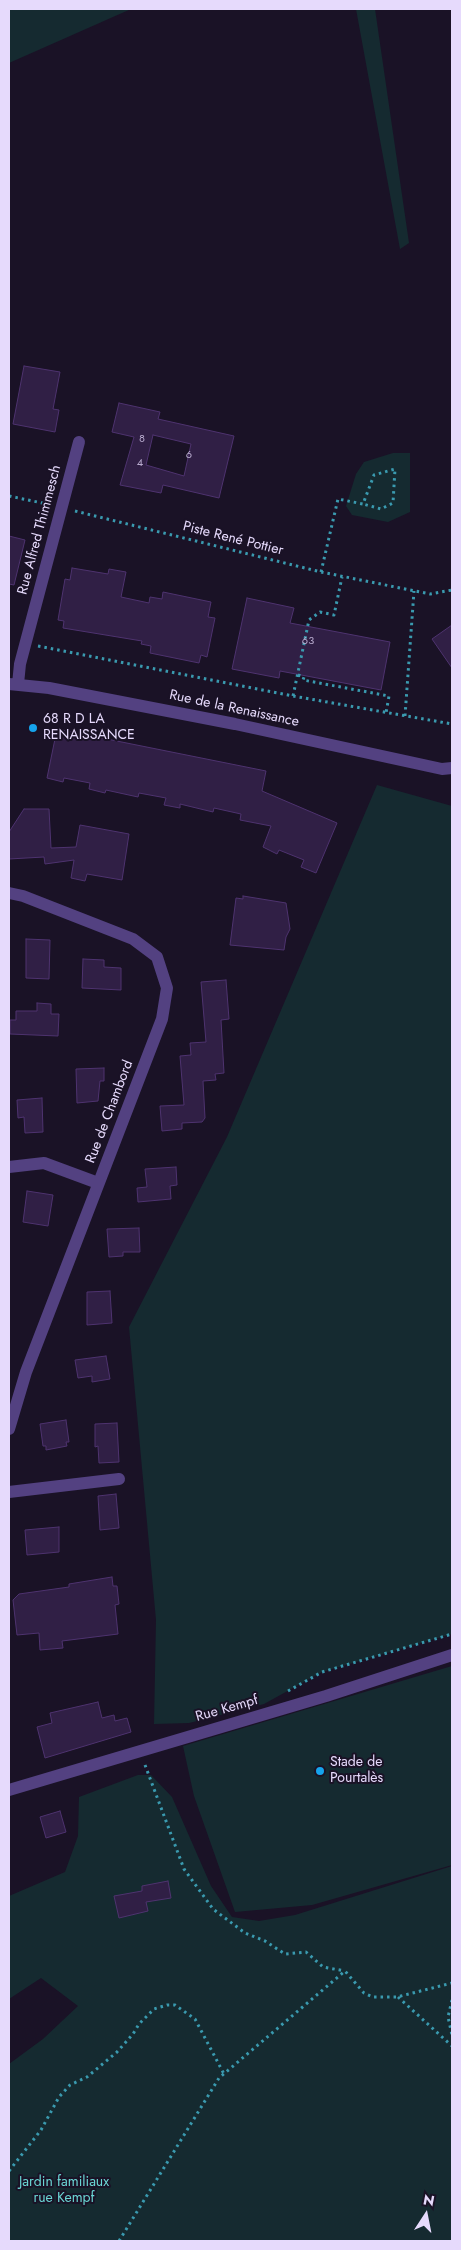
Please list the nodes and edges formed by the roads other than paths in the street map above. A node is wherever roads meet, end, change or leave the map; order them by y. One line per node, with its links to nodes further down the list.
1 (79, 442): 2 (street, Rue Alfred Thimmesch)
2 (13, 684): 3 (street, Rue de la Renaissance)
3 (452, 768)
4 (9, 893): 6 (street, Rue de Chambord)
5 (9, 1167): 6 (street)
6 (98, 1183): 7 (street, Rue de Chambord)
7 (9, 1429)
8 (119, 1479): 9 (street)
9 (9, 1492)
10 (452, 1655): 11 (street, Rue Kempf)
11 (9, 1790)

